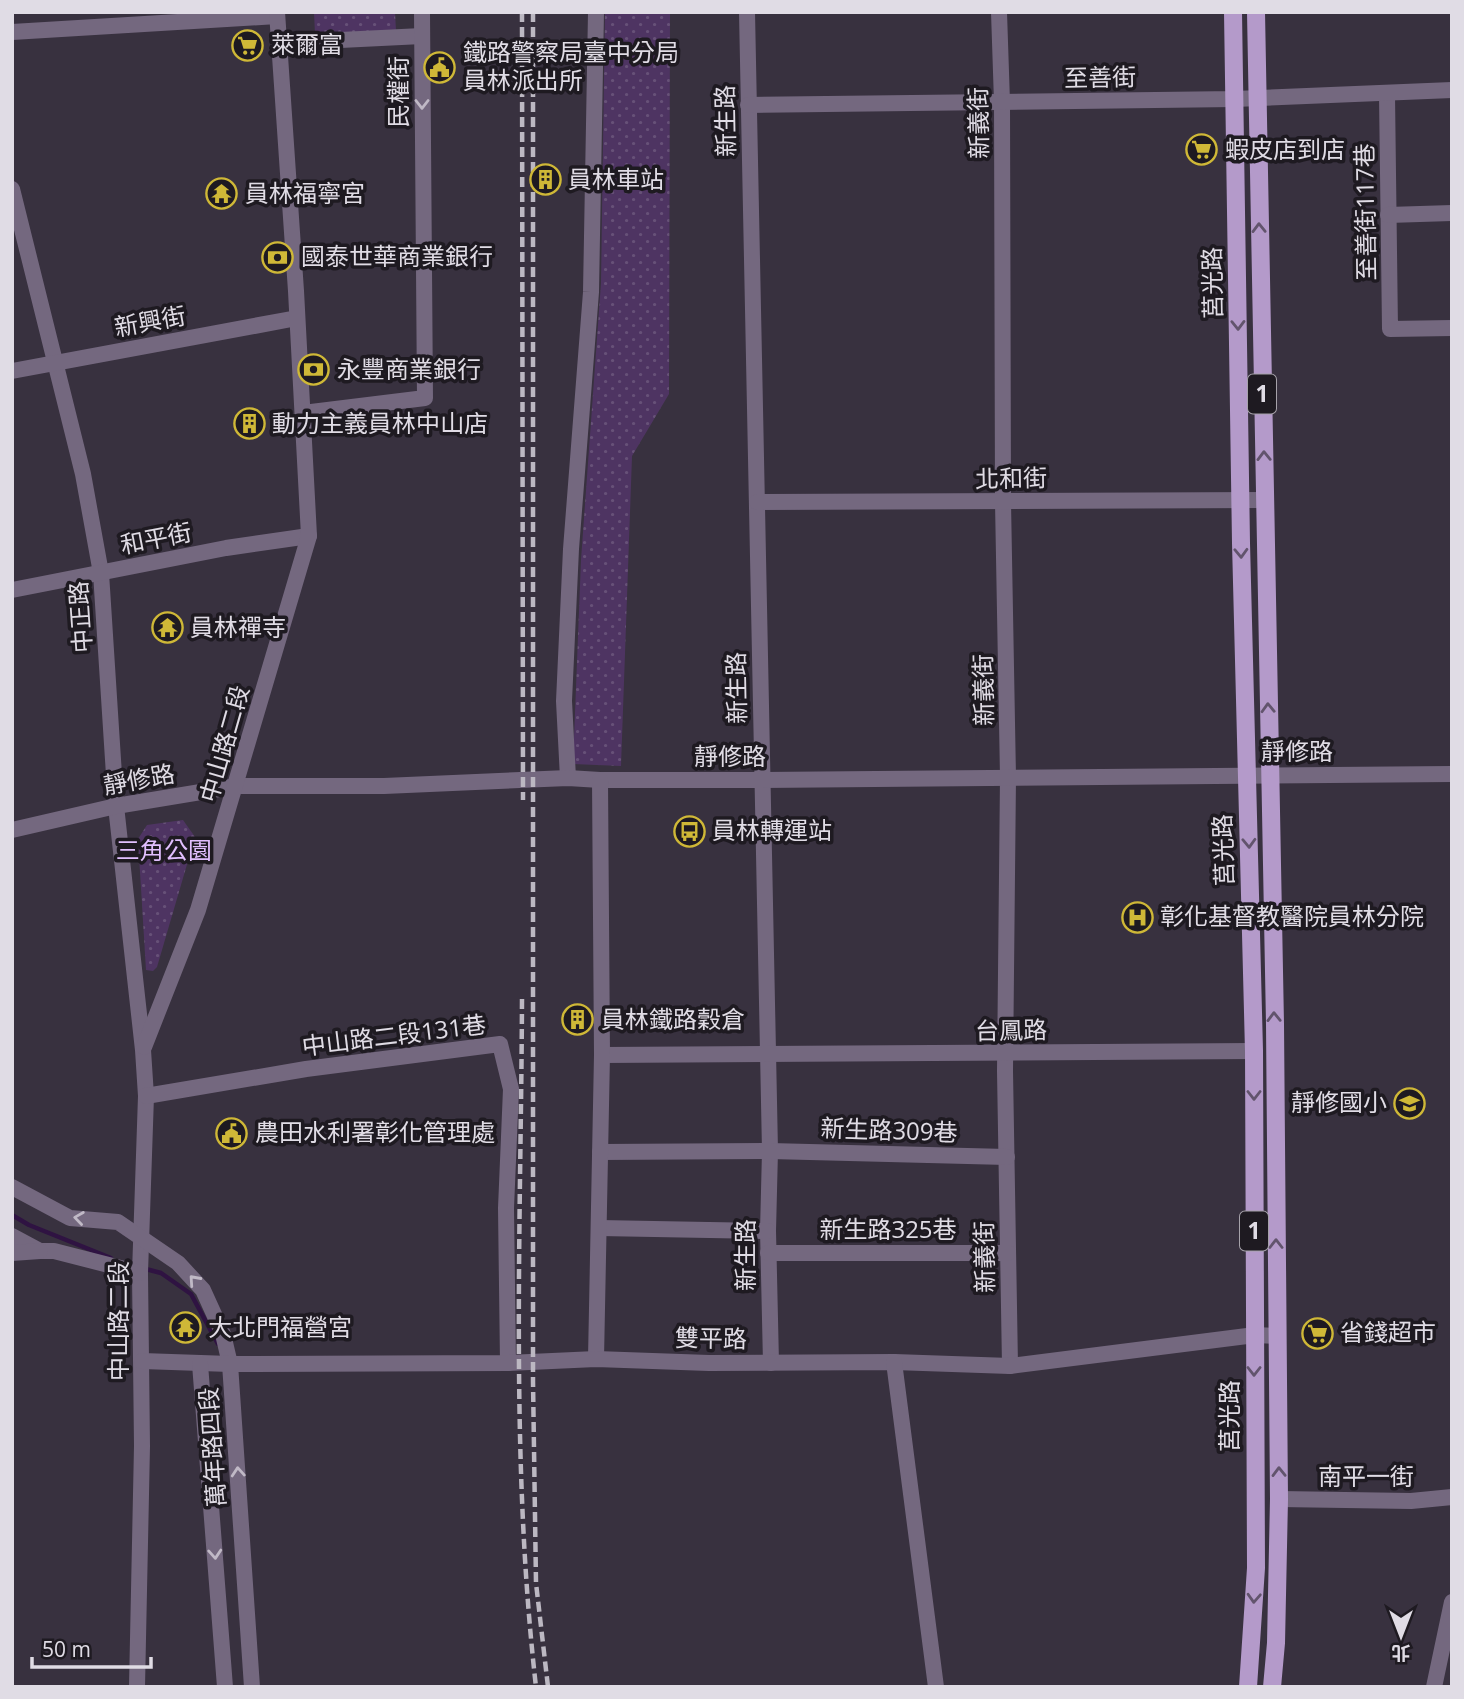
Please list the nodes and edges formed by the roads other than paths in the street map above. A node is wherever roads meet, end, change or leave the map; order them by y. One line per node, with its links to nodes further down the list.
1 (422, 12): 10 (street)
2 (596, 12): 37 (street)
3 (747, 12): 17 (street, 新生路)
4 (999, 12): 16 (street, 新義街)
5 (1233, 12): 15 (main road, 莒光路 / 1)
6 (1256, 12): 14 (main road, 莒光路 / 1)
7 (277, 14): 8 (street); 11 (street, 中山路二段)
8 (124, 18): 9 (street)
9 (12, 32)
10 (422, 36): 11 (street, 民權街); 25 (street, 民權街, one-way to 25)
11 (279, 43): 21 (street, 中山路二段)
12 (1452, 90): 13 (street, 至善街)
13 (1387, 94): 14 (street, 至善街); 20 (street, 至善街117巷)
14 (1256, 98): 15 (street, 至善街); 27 (main road, 莒光路 / 1, one-way to 14)
15 (1235, 99): 16 (street, 至善街); 26 (main road, 莒光路 / 1, one-way to 26)
16 (1002, 102): 17 (street, 至善街); 29 (street, 新義街)
17 (748, 105): 28 (street, 新生路)
18 (12, 189): 23 (street, 中正路)
19 (1452, 213): 20 (street)
20 (1388, 215): 22 (street, 至善街117巷)
21 (297, 318): 23 (street, 新興街); 25 (street, 中山路二段)
22 (1452, 328)
23 (57, 362): 24 (street, 新興街); 31 (street, 中正路)
24 (12, 371)
25 (303, 413): 30 (street, 中山路二段)
26 (1240, 500): 27 (street, 北和街); 29 (street, 北和街); 33 (main road, 莒光路 / 1, one-way to 33)
27 (1265, 500): 35 (main road, 莒光路 / 1, one-way to 27)
28 (757, 502): 29 (street, 北和街); 39 (street, 新生路)
29 (1003, 502): 36 (street, 新義街)
30 (309, 536): 31 (street, 和平街); 40 (street, 中山路二段)
31 (101, 573): 32 (street, 和平街); 41 (street, 中正路)
32 (12, 590)
33 (1247, 774): 35 (street, 靜修路); 36 (street, 靜修路); 44 (main road, 莒光路 / 1, one-way to 44)
34 (1452, 774): 35 (street, 靜修路)
35 (1269, 776): 63 (main road, 莒光路 / 1, one-way to 35)
36 (1008, 777): 39 (street, 靜修路); 45 (street, 新義街)
37 (568, 778): 38 (street, 靜修路); 40 (street, 靜修路)
38 (600, 780): 39 (street, 靜修路); 46 (street)
39 (761, 780): 47 (street, 新生路)
40 (237, 786): 41 (street, 靜修路); 43 (street, 中山路二段)
41 (116, 806): 42 (street, 靜修路); 43 (street, 中正路)
42 (12, 830)
43 (143, 1050): 48 (street, 中山路二段)
44 (1254, 1051): 45 (street, 台鳳路); 62 (main road, 莒光路 / 1, one-way to 62)
45 (1005, 1054): 47 (street, 台鳳路); 51 (street, 新義街)
46 (602, 1055): 47 (street, 台鳳路); 50 (street)
47 (768, 1055): 49 (street, 新生路)
48 (146, 1096): 56 (street, 中山路二段); 67 (street, 中山路二段131巷)
49 (770, 1151): 50 (street, 新生路309巷); 51 (street, 新生路309巷); 54 (street, 新生路)
50 (600, 1152): 53 (street)
51 (1007, 1157): 60 (street, 新義街)
52 (12, 1187): 56 (street, 萬年路四段, one-way to 52)
53 (599, 1228): 54 (street); 64 (street)
54 (768, 1231): 59 (street, 新生路)
55 (12, 1236): 57 (street)
56 (142, 1238): 61 (street, 中山路二段); 70 (street, 萬年路四段, one-way to 56)
57 (40, 1251): 58 (street); 61 (street)
58 (12, 1253)
59 (768, 1253): 60 (street, 新生路325巷); 68 (street, 新生路)
60 (1008, 1253): 71 (street, 新義街)
61 (140, 1273): 65 (street, 中山路二段)
62 (1255, 1335): 63 (street, 雙平路); 71 (street, 雙平路); 79 (main road, 莒光路 / 1, one-way to 79)
63 (1277, 1336): 73 (main road, 莒光路 / 1, one-way to 63)
64 (596, 1359): 67 (street, 雙平路); 68 (street, 雙平路)
65 (142, 1361): 69 (street, 雙平路); 75 (street, 中山路二段)
66 (894, 1362): 68 (street, 雙平路); 71 (street, 雙平路); 78 (street)
67 (508, 1363): 70 (street, 雙平路)
68 (771, 1363)
69 (200, 1364): 70 (street, 雙平路); 76 (street, 萬年路四段, one-way to 76)
70 (230, 1364): 77 (street, 萬年路四段, one-way to 70)
71 (1010, 1366)
72 (1452, 1497): 73 (street, 南平一街)
73 (1279, 1499): 80 (main road, 莒光路 / 1)
74 (1451, 1607): 81 (street)
75 (136, 1687)
76 (225, 1687)
77 (252, 1687)
78 (936, 1687)
79 (1248, 1687)
80 (1272, 1687)
81 (1434, 1687)

